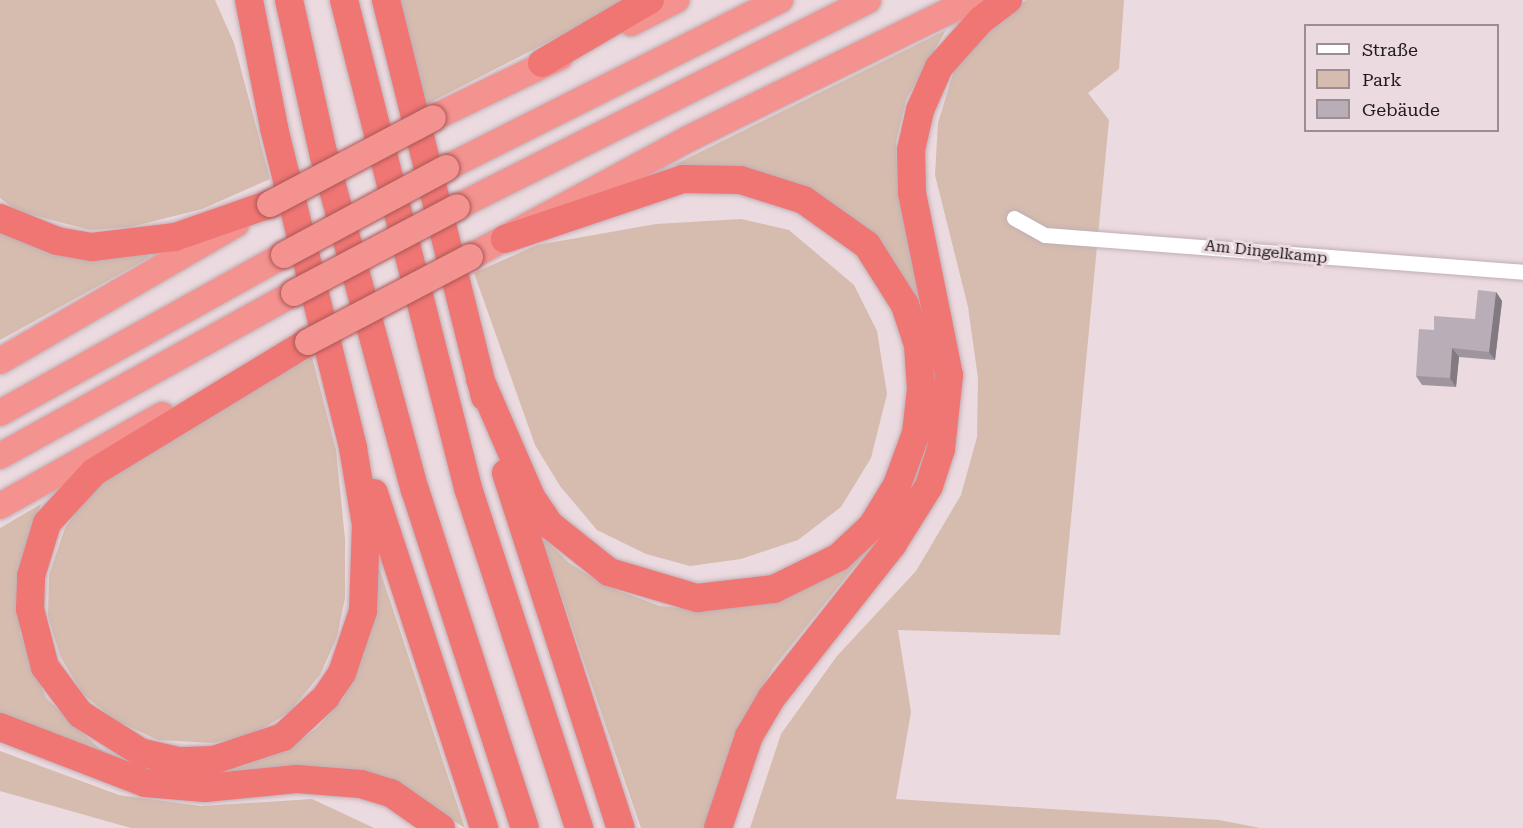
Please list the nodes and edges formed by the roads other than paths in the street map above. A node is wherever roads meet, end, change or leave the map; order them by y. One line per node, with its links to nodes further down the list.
1 (230, 0): 13 (highway)
2 (249, 0): 13 (highway)
3 (289, 0): 29 (highway)
4 (344, 0): 30 (highway)
5 (386, 0): 21 (highway)
6 (650, 0): 12 (highway)
7 (676, 0): 12 (highway)
8 (780, 0): 22 (highway, bridge)
9 (868, 0): 24 (highway, bridge)
10 (972, 0): 17 (highway)
11 (1008, 0): 32 (highway)
12 (542, 63): 14 (highway, bridge)
13 (274, 128): 23 (highway)
14 (270, 204): 15 (highway); 20 (highway)
15 (0, 218)
16 (1014, 218): 18 (street, Am Dingelkamp)
17 (505, 239): 19 (highway, bridge); 21 (highway)
18 (1523, 272)
19 (308, 342): 23 (highway); 25 (highway)
20 (0, 361)
21 (480, 379): 31 (highway)
22 (0, 413)
23 (346, 415): 28 (highway)
24 (0, 456)
25 (0, 506)
26 (0, 726): 27 (highway)
27 (441, 828)
28 (484, 828)
29 (525, 828)
30 (579, 828)
31 (621, 828)
32 (718, 828)

